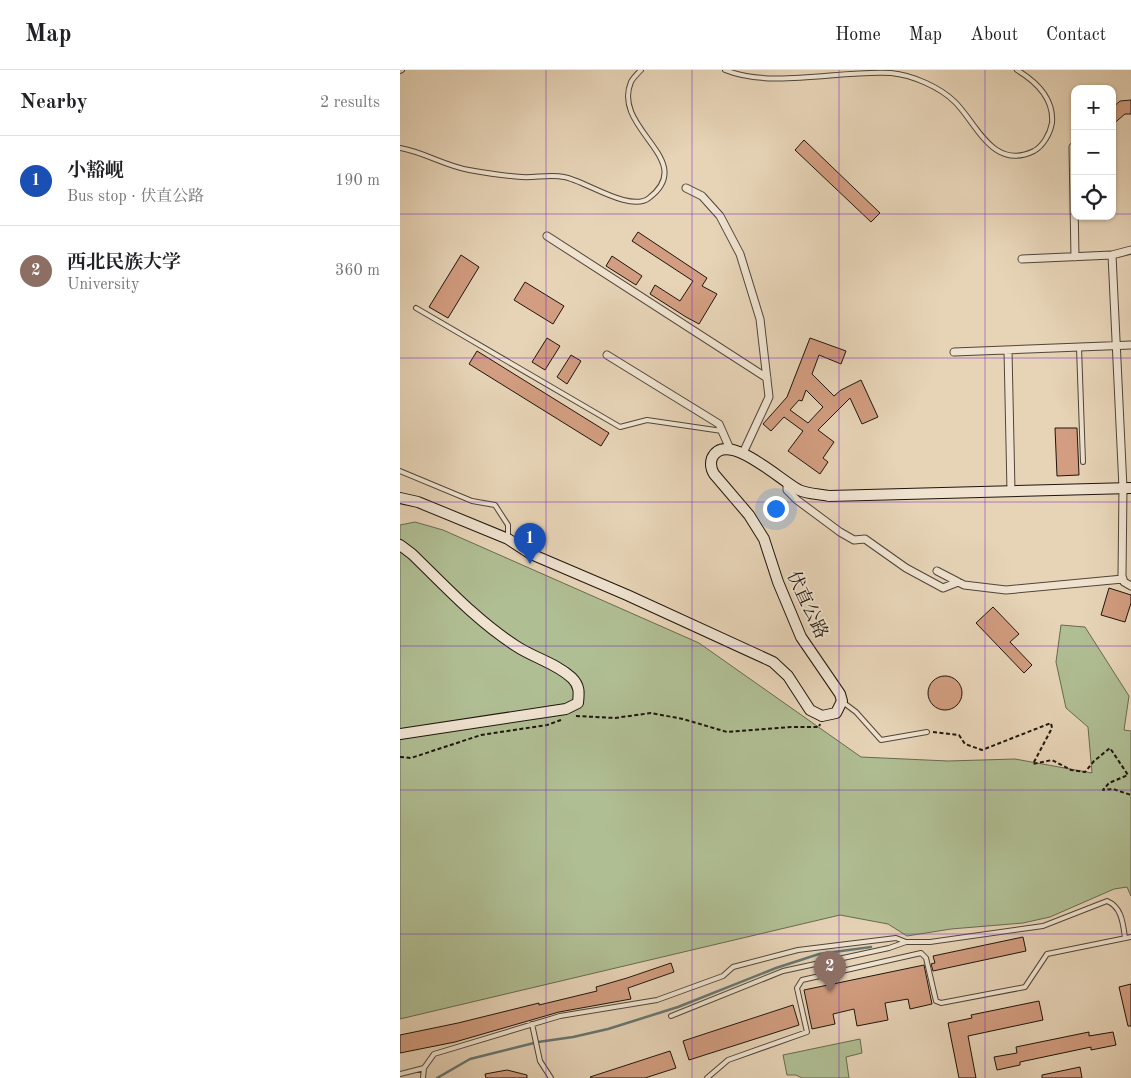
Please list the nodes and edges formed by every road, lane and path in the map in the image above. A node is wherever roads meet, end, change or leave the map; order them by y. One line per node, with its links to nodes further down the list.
1 (641, 70): 4 (lane)
2 (725, 70): 3 (lane)
3 (1017, 70)
4 (400, 148)
5 (1074, 175): 10 (street)
6 (686, 188): 19 (street)
7 (547, 236): 19 (street)
8 (1131, 250): 9 (street)
9 (1112, 255): 10 (street); 13 (street)
10 (1075, 257): 11 (street)
11 (1022, 259)
12 (416, 308): 20 (lane)
13 (1116, 345): 14 (street); 15 (street); 26 (street)
14 (1131, 345)
15 (1079, 347): 16 (street); 23 (lane)
16 (1008, 350): 17 (street); 27 (street)
17 (954, 352)
18 (607, 355): 20 (street)
19 (767, 378): 22 (street)
20 (723, 432): 21 (street)
21 (730, 448): 22 (main road); 35 (main road, 伏直公路)
22 (743, 453): 25 (main road)
23 (1083, 462)
24 (400, 471): 29 (lane)
25 (786, 481): 27 (main road); 33 (street)
26 (1127, 488): 27 (main road); 32 (street)
27 (1011, 491)
28 (400, 498): 29 (main road)
29 (508, 539): 37 (main road)
30 (400, 545): 36 (main road)
31 (937, 571): 33 (street)
32 (1123, 579): 33 (street); 34 (street)
33 (958, 582)
34 (1131, 586)
35 (842, 701): 37 (main road); 38 (lane)
36 (569, 711): 37 (path); 39 (main road); 40 (path)
37 (822, 716)
38 (927, 732): 41 (path)
39 (400, 734)
40 (400, 757)
41 (1131, 795)
42 (1131, 937): 43 (lane)
43 (1125, 938): 44 (lane); 51 (lane)
44 (906, 942): 45 (lane); 46 (lane)
45 (671, 1016)
46 (532, 1024): 47 (lane); 50 (lane)
47 (424, 1068): 48 (lane); 49 (lane)
48 (400, 1074)
49 (423, 1078)
50 (551, 1078)
51 (707, 1078)

